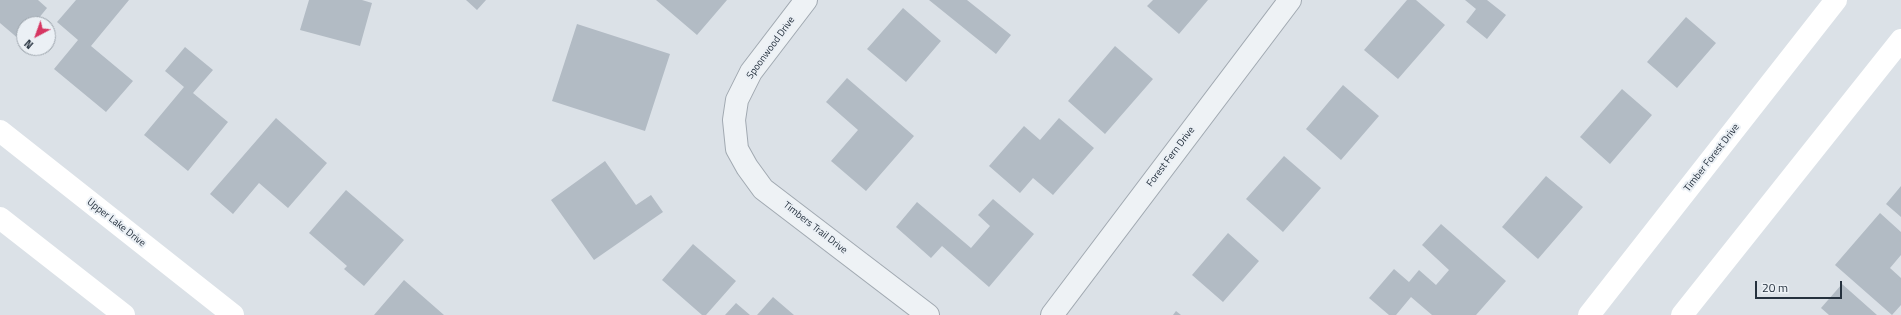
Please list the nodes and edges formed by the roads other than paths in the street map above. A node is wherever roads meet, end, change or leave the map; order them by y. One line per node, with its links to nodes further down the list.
1 (806, 0): 5 (street, Spoonwood Drive)
2 (1290, 0): 11 (street, Forest Fern Drive)
3 (1836, 0): 12 (street, Timber Forest Drive)
4 (1901, 40): 13 (street)
5 (734, 120): 10 (street, Timbers Trail Drive)
6 (0, 131): 9 (street, Upper Lake Drive)
7 (0, 218): 8 (street)
8 (124, 315)
9 (233, 315)
10 (928, 315)
11 (1052, 315)
12 (1589, 315)
13 (1682, 315)

